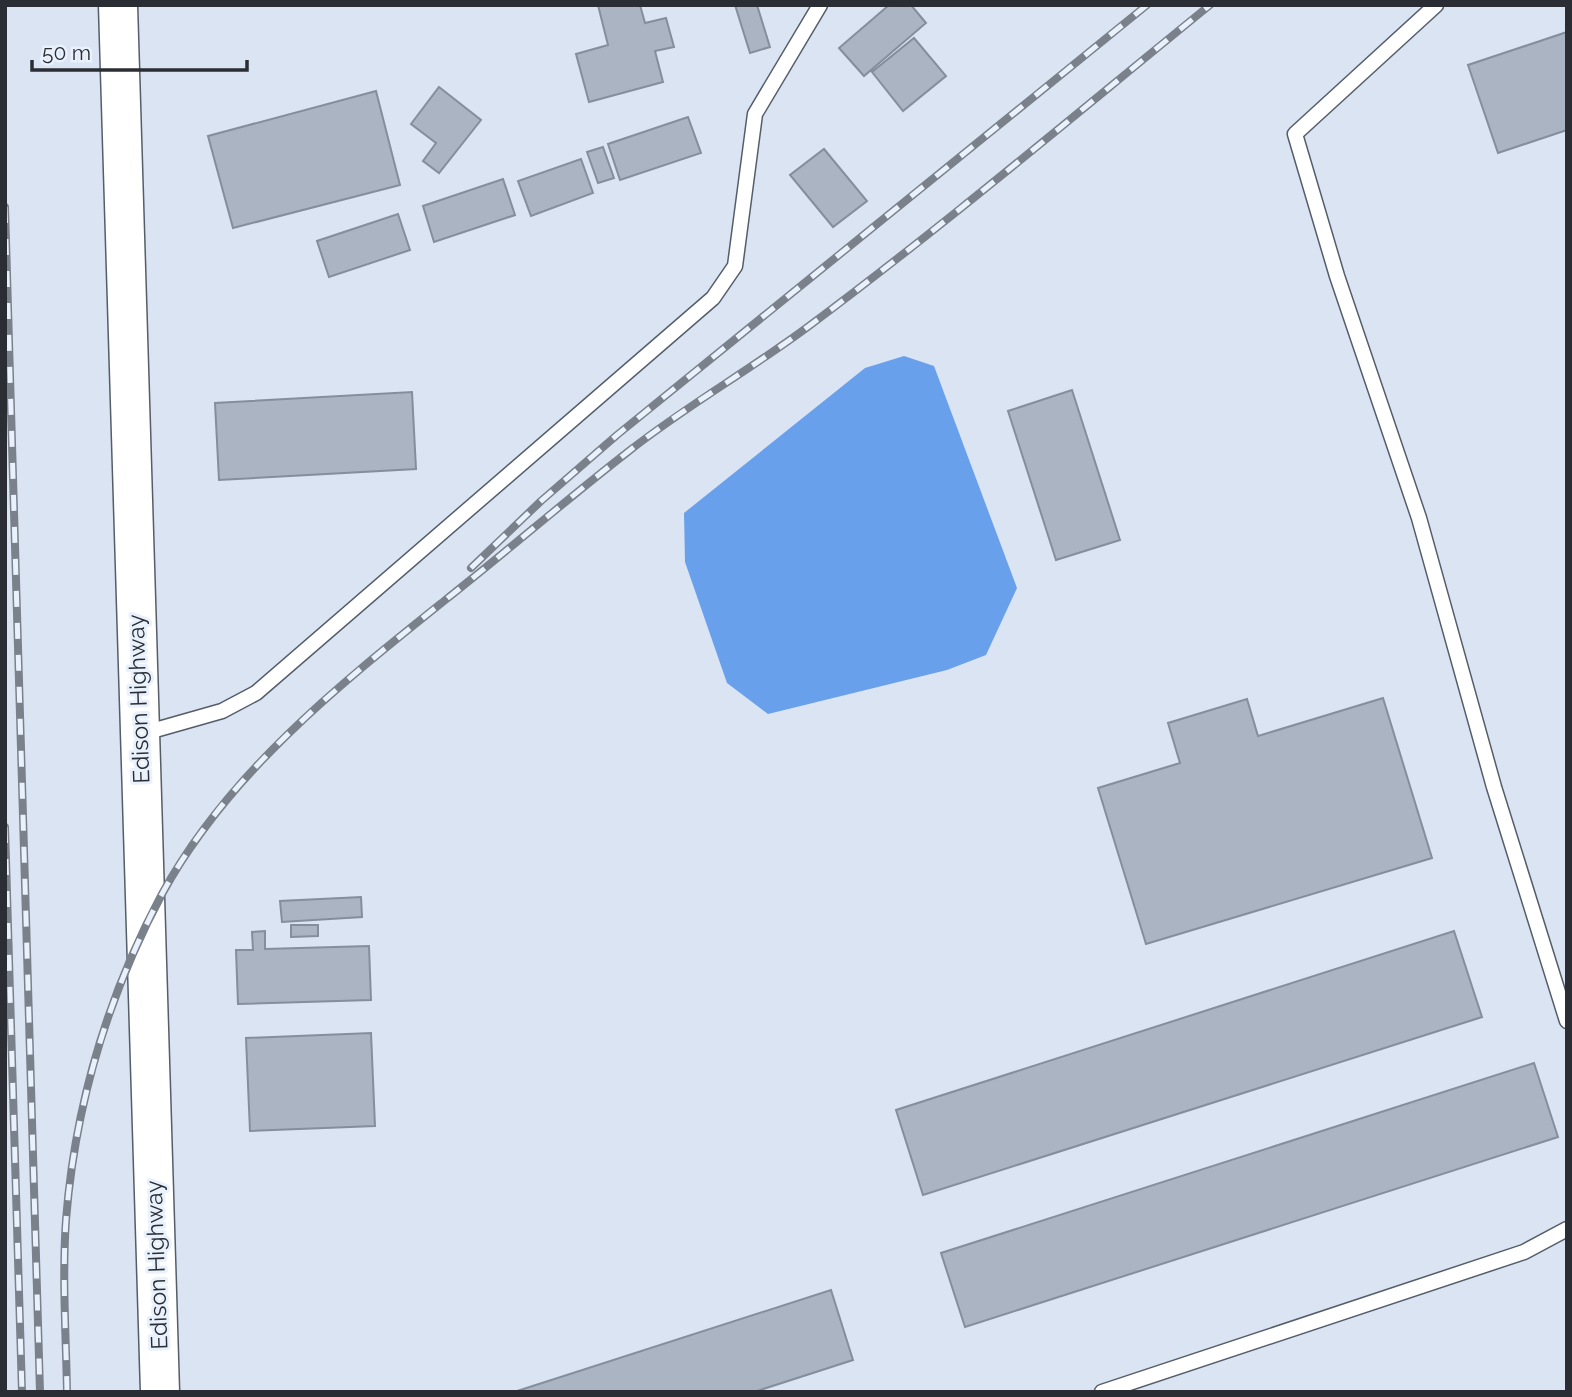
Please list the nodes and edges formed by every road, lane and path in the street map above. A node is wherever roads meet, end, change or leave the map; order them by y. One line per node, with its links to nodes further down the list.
1 (118, 5): 4 (main road, Edison Highway)
2 (820, 5): 4 (lane)
3 (1436, 5): 5 (lane)
4 (139, 734): 7 (main road, Edison Highway)
5 (1567, 1021)
6 (1567, 1229): 8 (lane)
7 (160, 1392)
8 (1102, 1392)

